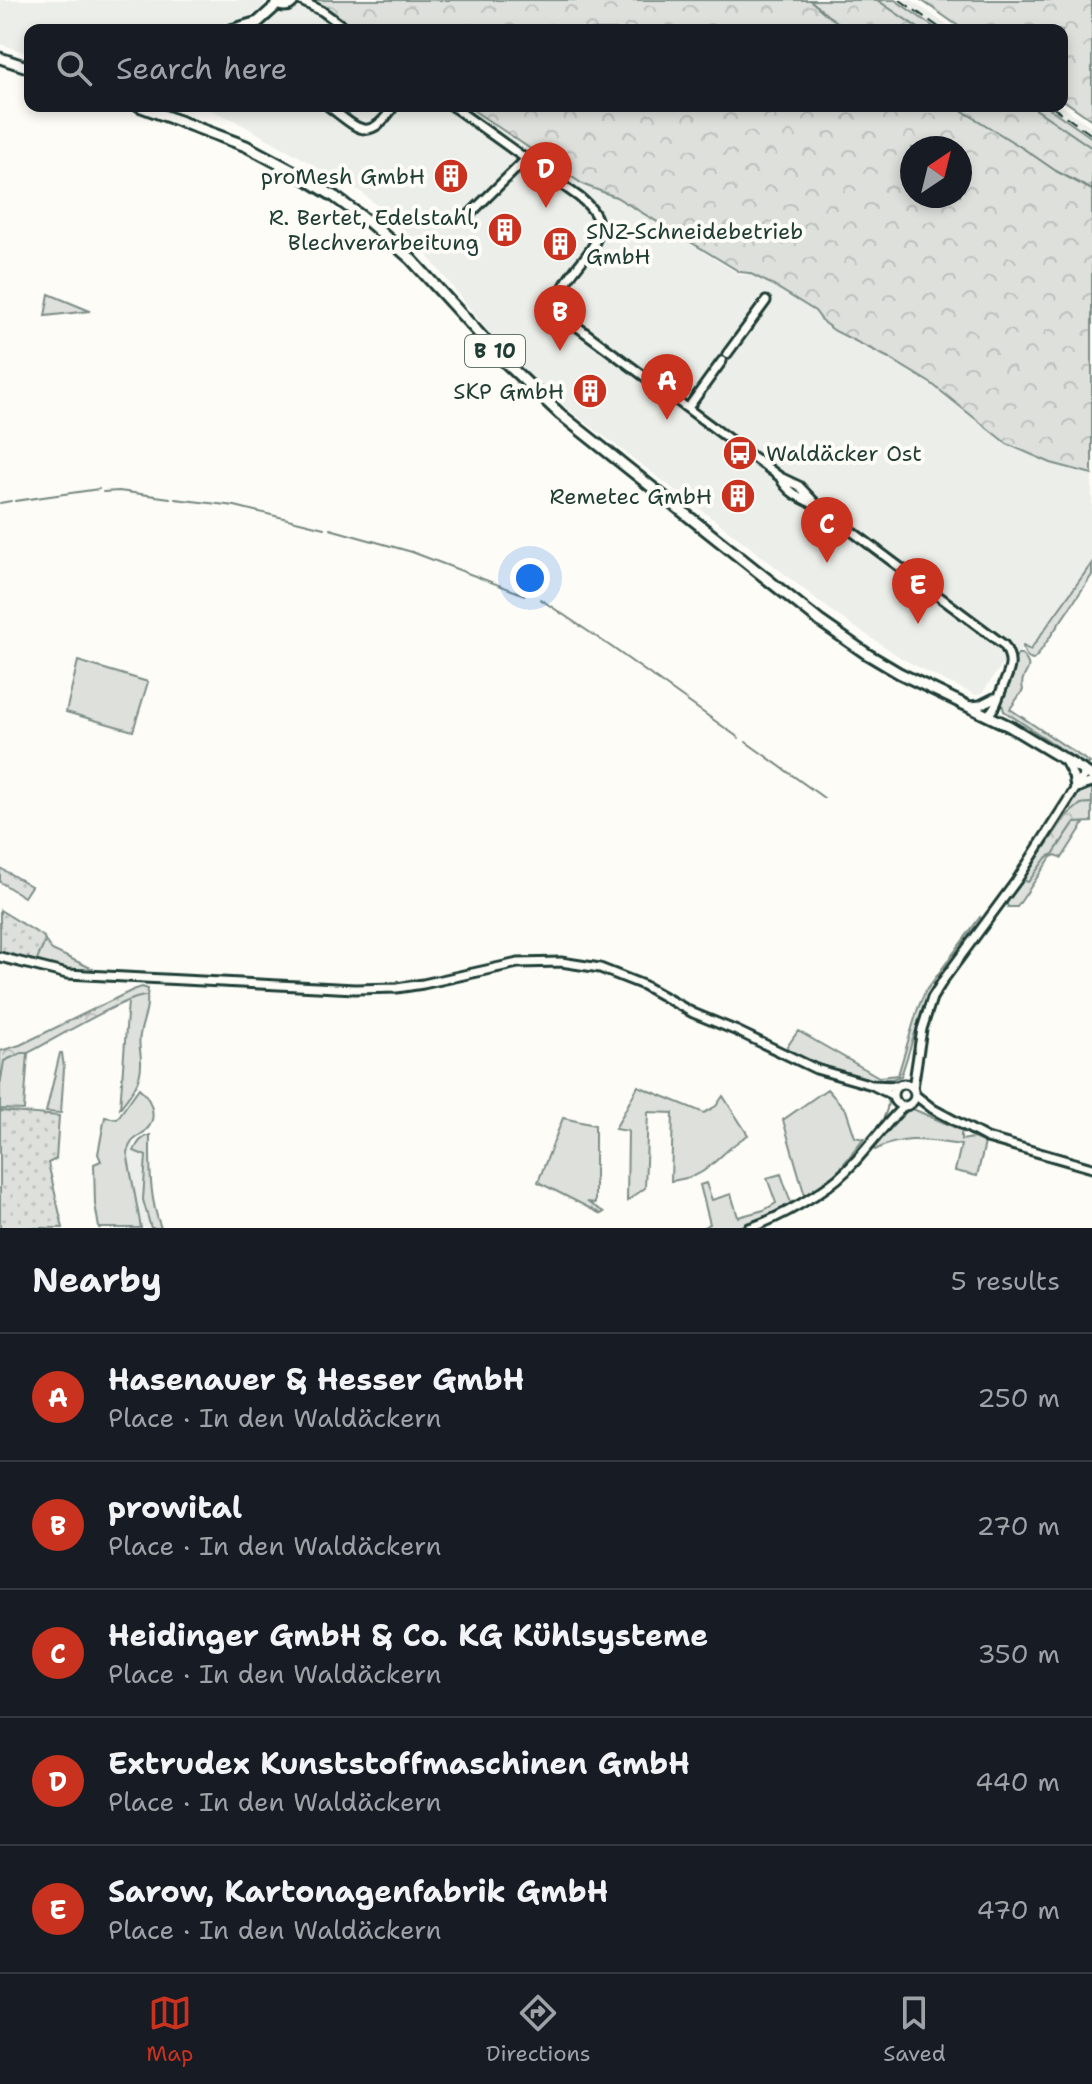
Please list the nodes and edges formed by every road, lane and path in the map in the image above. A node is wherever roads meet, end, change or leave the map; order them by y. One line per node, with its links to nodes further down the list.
1 (296, 0): 2 (main road); 4 (street)
2 (276, 2): 3 (main road)
3 (251, 24)
4 (337, 24)
5 (0, 58): 6 (main road)
6 (24, 66)
7 (156, 112): 16 (main road, B 10)
8 (336, 112): 9 (street)
9 (390, 112)
10 (460, 112): 11 (street)
11 (526, 159): 12 (street); 14 (street)
12 (467, 217)
13 (766, 301): 14 (street)
14 (688, 408): 15 (street)
15 (996, 701): 16 (street); 17 (street); 18 (street)
16 (971, 706): 17 (main road, B 10)
17 (988, 715): 18 (main road, B 10)
18 (1009, 726): 19 (main road, B 10)
19 (1062, 758): 20 (main road, B 10); 21 (street)
20 (1090, 777): 21 (street)
21 (1075, 788): 23 (street)
22 (0, 957): 25 (street)
23 (916, 1055): 24 (street); 26 (street)
24 (900, 1084): 25 (street); 26 (street); 27 (street)
25 (872, 1085): 27 (street)
26 (914, 1091): 28 (street); 29 (street)
27 (894, 1099): 28 (street); 30 (street)
28 (908, 1105): 29 (street); 30 (street)
29 (933, 1109): 31 (street)
30 (889, 1121): 32 (street)
31 (1092, 1168)
32 (749, 1228)

